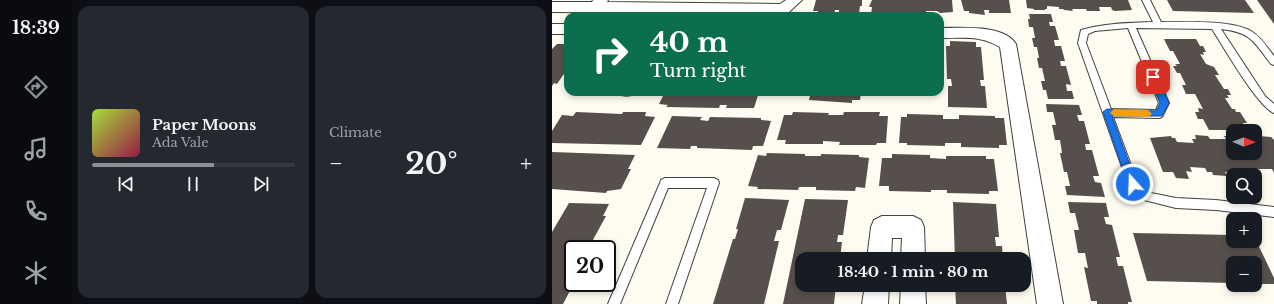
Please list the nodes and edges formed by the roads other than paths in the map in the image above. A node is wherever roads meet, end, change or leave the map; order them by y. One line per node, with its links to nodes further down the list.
1 (795, 0): 4 (street)
2 (1146, 0): 6 (lane)
3 (564, 4): 4 (street)
4 (598, 4)
5 (1131, 25): 6 (lane); 13 (lane); 13 (lane)
6 (1158, 25): 7 (lane)
7 (1215, 27): 11 (lane); 12 (lane)
8 (552, 29): 9 (street)
9 (564, 30)
10 (944, 33): 23 (street)
11 (1274, 62)
12 (1274, 109)
13 (1107, 112): 14 (lane)
14 (1274, 212)
15 (880, 252): 16 (street)
16 (913, 252)
17 (876, 292): 21 (street)
18 (913, 292): 22 (street)
19 (614, 304): 20 (lane)
20 (672, 304)
21 (875, 304)
22 (913, 304)
23 (1050, 304)

